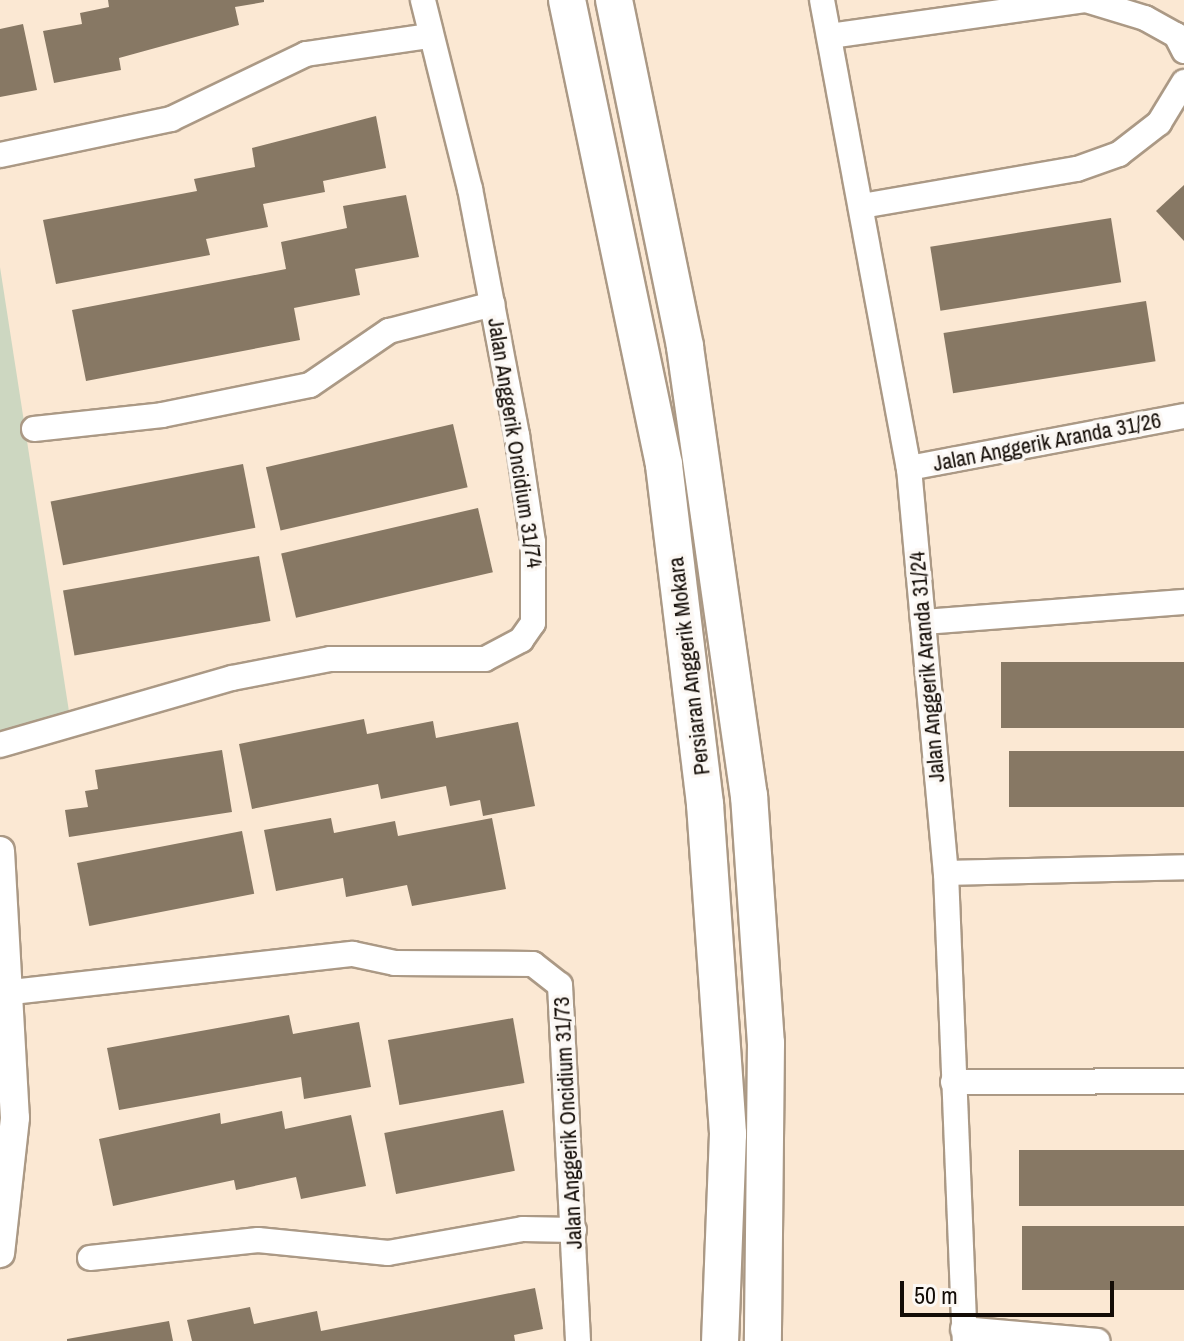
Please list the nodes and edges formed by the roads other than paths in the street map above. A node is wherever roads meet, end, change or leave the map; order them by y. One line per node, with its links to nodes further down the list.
1 (423, 0): 5 (street, Jalan Anggerik Oncidium 31/74)
2 (567, 0): 29 (main road, Persiaran Anggerik Mokara)
3 (614, 0): 30 (main road, Persiaran Anggerik Mokara)
4 (822, 0): 6 (street, Jalan Anggerik Aranda 31/24)
5 (430, 36): 9 (street); 11 (street, Jalan Anggerik Oncidium 31/74)
6 (830, 36): 7 (street); 10 (street, Jalan Anggerik Aranda 31/24)
7 (1184, 51)
8 (1184, 82): 10 (street)
9 (0, 155)
10 (862, 206): 14 (street, Jalan Anggerik Aranda 31/24)
11 (493, 304): 13 (street); 17 (street, Jalan Anggerik Oncidium 31/74)
12 (1184, 416): 14 (street, Jalan Anggerik Aranda 31/26)
13 (34, 429)
14 (909, 468): 16 (street, Jalan Anggerik Aranda 31/24)
15 (1184, 602): 16 (street)
16 (923, 622): 20 (street, Jalan Anggerik Aranda 31/24)
17 (0, 745)
18 (0, 851): 21 (street)
19 (1184, 867): 20 (street)
20 (946, 873): 23 (street, Jalan Anggerik Aranda 31/24)
21 (12, 992): 24 (street, Jalan Anggerik Oncidium 31/73); 25 (street)
22 (1184, 1081): 23 (street)
23 (953, 1082): 27 (street, Jalan Anggerik Aranda 31/24)
24 (574, 1230): 26 (street); 28 (street, Jalan Anggerik Oncidium 31/73)
25 (0, 1253)
26 (90, 1258)
27 (964, 1335): 31 (street)
28 (578, 1341)
29 (720, 1341)
30 (763, 1341)
31 (1097, 1341)

